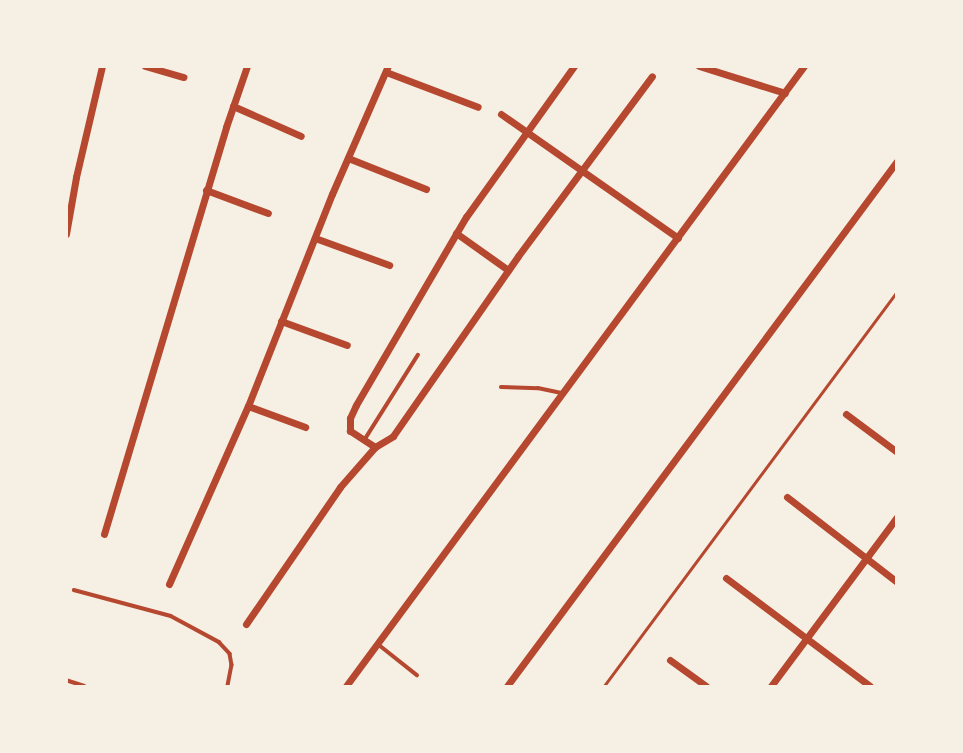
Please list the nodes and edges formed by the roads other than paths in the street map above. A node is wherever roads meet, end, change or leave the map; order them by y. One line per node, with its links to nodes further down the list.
1 (102, 66): 23 (street)
2 (145, 66): 9 (street)
3 (247, 66): 11 (street)
4 (574, 66): 14 (street)
5 (699, 66): 10 (street)
6 (804, 66): 10 (street)
7 (387, 69): 12 (street); 16 (street)
8 (652, 75): 18 (street)
9 (183, 77)
10 (785, 93): 25 (street)
11 (233, 106): 15 (street); 20 (street)
12 (478, 107)
13 (500, 114): 14 (street)
14 (528, 132): 18 (street); 22 (street)
15 (301, 135)
16 (348, 158): 19 (street); 24 (street)
17 (897, 161): 56 (street)
18 (582, 170): 25 (street); 27 (street)
19 (426, 189)
20 (206, 190): 21 (street); 41 (street)
21 (268, 213)
22 (456, 233): 27 (street); 36 (street)
23 (66, 234)
24 (315, 238): 26 (street); 28 (street)
25 (678, 238): 32 (street)
26 (389, 265)
27 (509, 270): 37 (street)
28 (281, 321): 29 (street); 33 (street)
29 (346, 345)
30 (418, 355): 36 (lane)
31 (501, 387): 32 (lane)
32 (564, 394): 49 (street)
33 (248, 406): 35 (street); 45 (street)
34 (846, 414): 38 (street)
35 (306, 428)
36 (364, 440): 37 (street)
37 (375, 447): 47 (street)
38 (897, 452)
39 (787, 497): 42 (street)
40 (897, 517): 42 (street)
41 (104, 534)
42 (865, 558): 44 (street); 48 (street)
43 (726, 578): 48 (street)
44 (897, 582)
45 (169, 584)
46 (74, 590): 54 (lane)
47 (246, 624)
48 (806, 638): 58 (street); 59 (street)
49 (378, 644): 51 (lane); 55 (street)
50 (670, 660): 57 (street)
51 (417, 675)
52 (66, 680): 53 (lane)
53 (84, 687)
54 (228, 687)
55 (346, 687)
56 (507, 687)
57 (706, 687)
58 (771, 687)
59 (870, 687)

